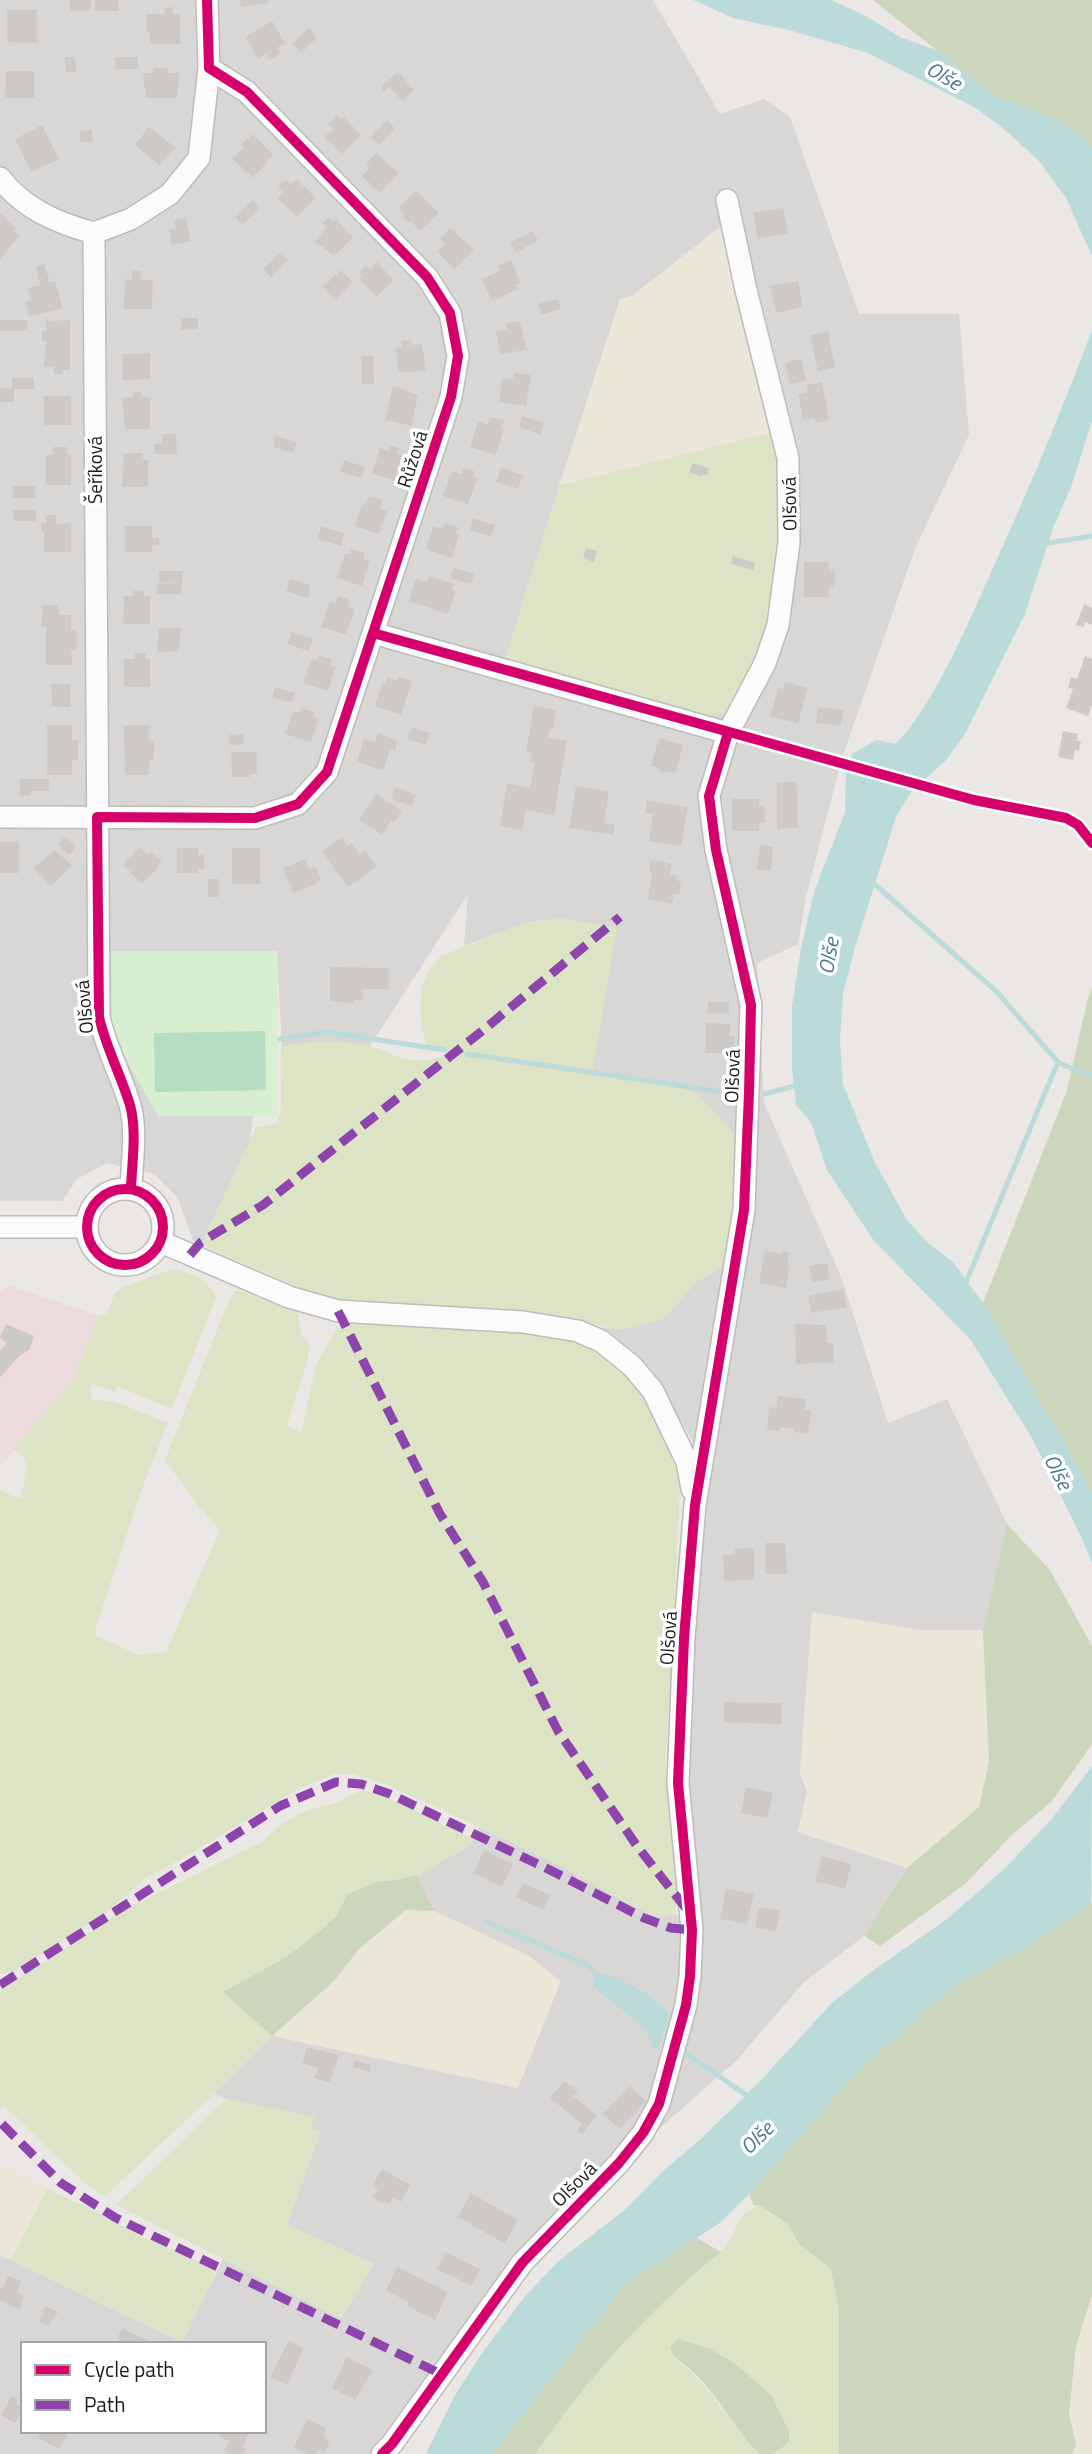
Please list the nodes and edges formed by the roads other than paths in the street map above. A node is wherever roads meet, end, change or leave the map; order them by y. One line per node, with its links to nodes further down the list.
1 (207, 0): 2 (street)
2 (208, 68): 5 (street); 6 (street, Růžová)
3 (0, 178): 5 (street)
4 (727, 200): 7 (street, Olšová)
5 (94, 233): 9 (street, Šeříková)
6 (373, 633): 7 (street); 9 (street, Růžová)
7 (728, 733): 14 (street, Olšová)
8 (0, 817): 9 (street, Růžová)
9 (97, 817): 10 (street, Olšová)
10 (131, 1188): 12 (street); 13 (street)
11 (0, 1227): 12 (street)
12 (86, 1227): 13 (street)
13 (161, 1242): 14 (street, Olšová)
14 (695, 1505): 15 (street, Olšová)
15 (382, 2454)

